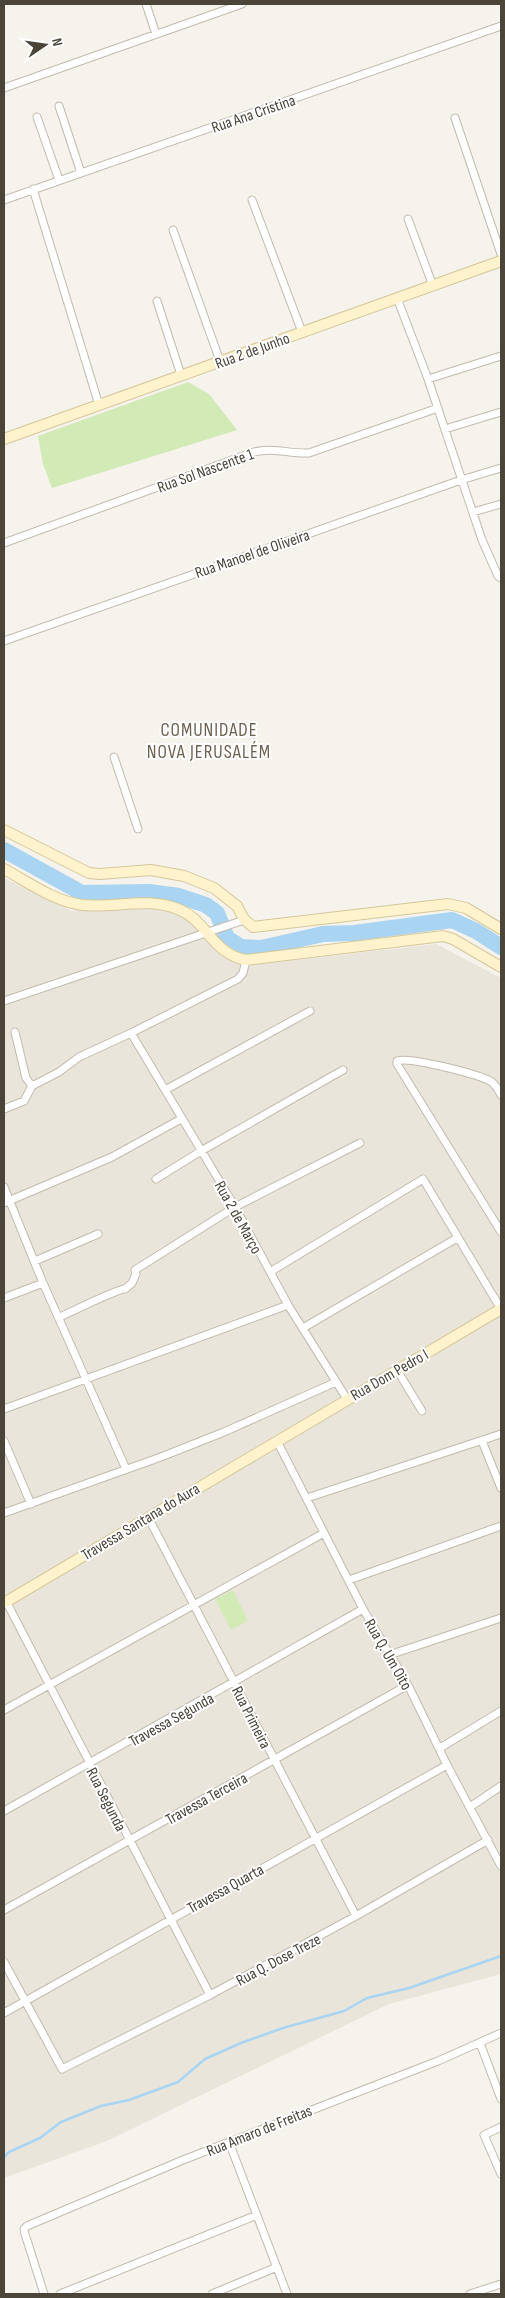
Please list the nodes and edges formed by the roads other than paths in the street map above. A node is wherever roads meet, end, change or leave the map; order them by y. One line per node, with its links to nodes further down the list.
1 (146, 4): 4 (street)
2 (242, 4): 4 (street)
3 (501, 26): 9 (street, Rua Ana Cristina)
4 (156, 34): 5 (street)
5 (4, 88)
6 (59, 106): 9 (street)
7 (37, 116): 10 (street)
8 (455, 118): 16 (street)
9 (81, 173): 10 (street, Rua Ana Cristina)
10 (59, 180): 11 (street, Rua Ana Cristina)
11 (33, 189): 12 (street, Rua Ana Cristina); 26 (street)
12 (4, 200)
13 (252, 200): 21 (street)
14 (408, 219): 18 (street)
15 (173, 230): 23 (street)
16 (501, 254)
17 (501, 261): 18 (street, Rua 2 de Junho)
18 (433, 286): 19 (street, Rua 2 de Junho)
19 (397, 298): 21 (street, Rua 2 de Junho); 25 (street)
20 (156, 301): 24 (street)
21 (302, 332): 23 (street, Rua 2 de Junho)
22 (501, 356): 25 (street)
23 (220, 361): 24 (street, Rua 2 de Junho)
24 (181, 376): 26 (street, Rua 2 de Junho)
25 (428, 380): 27 (street)
26 (99, 405): 30 (street, Rua 2 de Junho)
27 (438, 408): 29 (street); 35 (street, Rua Sol Nascente 1)
28 (501, 412): 29 (street)
29 (445, 429): 32 (street)
30 (4, 439)
31 (501, 468): 32 (street, Rua Manoel de Oliveira)
32 (461, 480): 34 (street); 37 (street, Rua Manoel de Oliveira)
33 (501, 504): 34 (street)
34 (473, 512): 36 (street)
35 (4, 543)
36 (501, 578)
37 (4, 641)
38 (114, 757): 40 (street)
39 (4, 830): 43 (street)
40 (138, 830)
41 (4, 869): 44 (street)
42 (244, 920): 44 (street)
43 (501, 929)
44 (206, 932): 45 (street); 47 (street)
45 (246, 960): 46 (street); 50 (street)
46 (501, 967)
47 (4, 1001)
48 (310, 1011): 53 (street)
49 (15, 1032): 52 (street)
50 (131, 1033): 52 (street); 53 (street, Rua 2 de Março)
51 (343, 1070): 58 (street)
52 (32, 1086): 55 (street)
53 (165, 1090): 56 (street, Rua 2 de Março)
54 (501, 1095): 63 (street)
55 (4, 1109)
56 (181, 1119): 58 (street, Rua 2 de Março); 61 (street)
57 (360, 1143): 62 (street)
58 (201, 1151): 59 (street); 62 (street, Rua 2 de Março)
59 (156, 1179)
60 (4, 1186): 61 (street)
61 (6, 1202): 66 (street)
62 (234, 1207): 67 (street, Rua 2 de Março); 72 (street)
63 (501, 1232)
64 (98, 1234): 66 (street)
65 (458, 1238): 67 (street); 71 (street); 73 (street)
66 (35, 1261): 68 (street)
67 (270, 1272): 70 (street, Rua 2 de Março)
68 (43, 1283): 69 (street); 72 (street)
69 (4, 1298)
70 (288, 1305): 73 (street, Rua 2 de Março); 75 (street)
71 (501, 1309): 74 (street, Rua Dom Pedro I)
72 (60, 1317): 75 (street)
73 (303, 1328): 76 (street, Rua 2 de Março)
74 (397, 1370): 77 (street, Rua Dom Pedro I); 79 (street)
75 (86, 1378): 78 (street); 84 (street)
76 (336, 1382): 77 (street, Rua 2 de Março); 84 (street)
77 (347, 1399): 83 (street, Rua Dom Pedro I)
78 (4, 1410)
79 (422, 1411)
80 (501, 1434): 81 (street)
81 (482, 1440): 85 (street); 86 (street)
82 (4, 1441): 87 (street)
83 (277, 1441): 86 (street, Rua Q. Um Oito); 89 (street, Travessa Santana do Aura)
84 (126, 1468): 87 (street)
85 (501, 1488)
86 (307, 1498): 91 (street, Rua Q. Um Oito)
87 (30, 1504): 88 (street)
88 (4, 1513)
89 (148, 1517): 93 (street, Travessa Santana do Aura); 94 (street, Rua Primeira)
90 (501, 1526): 92 (street)
91 (324, 1533): 92 (street, Rua Q. Um Oito); 94 (street)
92 (349, 1580): 95 (street, Rua Q. Um Oito)
93 (5, 1602): 100 (street, Rua Segunda)
94 (195, 1605): 98 (street, Rua Primeira); 100 (street)
95 (363, 1609): 97 (street, Rua Q. Um Oito); 98 (street, Travessa Segunda)
96 (501, 1618): 97 (street)
97 (389, 1655): 99 (street, Rua Q. Um Oito)
98 (235, 1683): 104 (street, Rua Primeira); 105 (street, Travessa Segunda)
99 (408, 1685): 103 (street, Rua Q. Um Oito); 104 (street, Travessa Terceira)
100 (48, 1686): 101 (street); 105 (street, Rua Segunda)
101 (4, 1710)
102 (501, 1712): 103 (street)
103 (440, 1748): 106 (street, Rua Q. Um Oito)
104 (274, 1760): 110 (street, Rua Primeira); 112 (street, Travessa Terceira)
105 (90, 1764): 109 (street, Travessa Segunda); 112 (street, Rua Segunda)
106 (447, 1765): 108 (street, Rua Q. Um Oito); 110 (street, Travessa Quarta)
107 (501, 1786): 108 (street)
108 (470, 1807): 111 (street, Rua Q. Um Oito)
109 (4, 1811)
110 (315, 1838): 115 (street, Rua Primeira); 116 (street, Travessa Quarta)
111 (488, 1840): 113 (street, Rua Q. Um Oito); 115 (street, Rua Q. Dose Treze)
112 (128, 1841): 114 (street, Travessa Terceira); 116 (street, Rua Segunda)
113 (501, 1864)
114 (4, 1910)
115 (356, 1916): 118 (street, Rua Q. Dose Treze)
116 (170, 1919): 118 (street, Rua Segunda); 119 (street, Travessa Quarta)
117 (4, 1962): 119 (street)
118 (210, 1995): 119 (street, Rua Q. Dose Treze)
119 (25, 2001): 120 (street, Travessa Quarta)
120 (4, 2013)
121 (501, 2034): 122 (street, Rua Amaro de Freitas)
122 (480, 2043): 123 (street); 126 (street, Rua Amaro de Freitas)
123 (498, 2082): 124 (street)
124 (501, 2098)
125 (501, 2127): 127 (street)
126 (229, 2142): 128 (street); 131 (street, Rua Amaro de Freitas)
127 (501, 2174)
128 (257, 2216): 129 (street); 132 (street)
129 (277, 2267): 133 (street); 134 (street)
130 (501, 2284): 135 (street)
131 (44, 2294)
132 (60, 2294)
133 (212, 2294)
134 (287, 2294)
135 (470, 2294)

